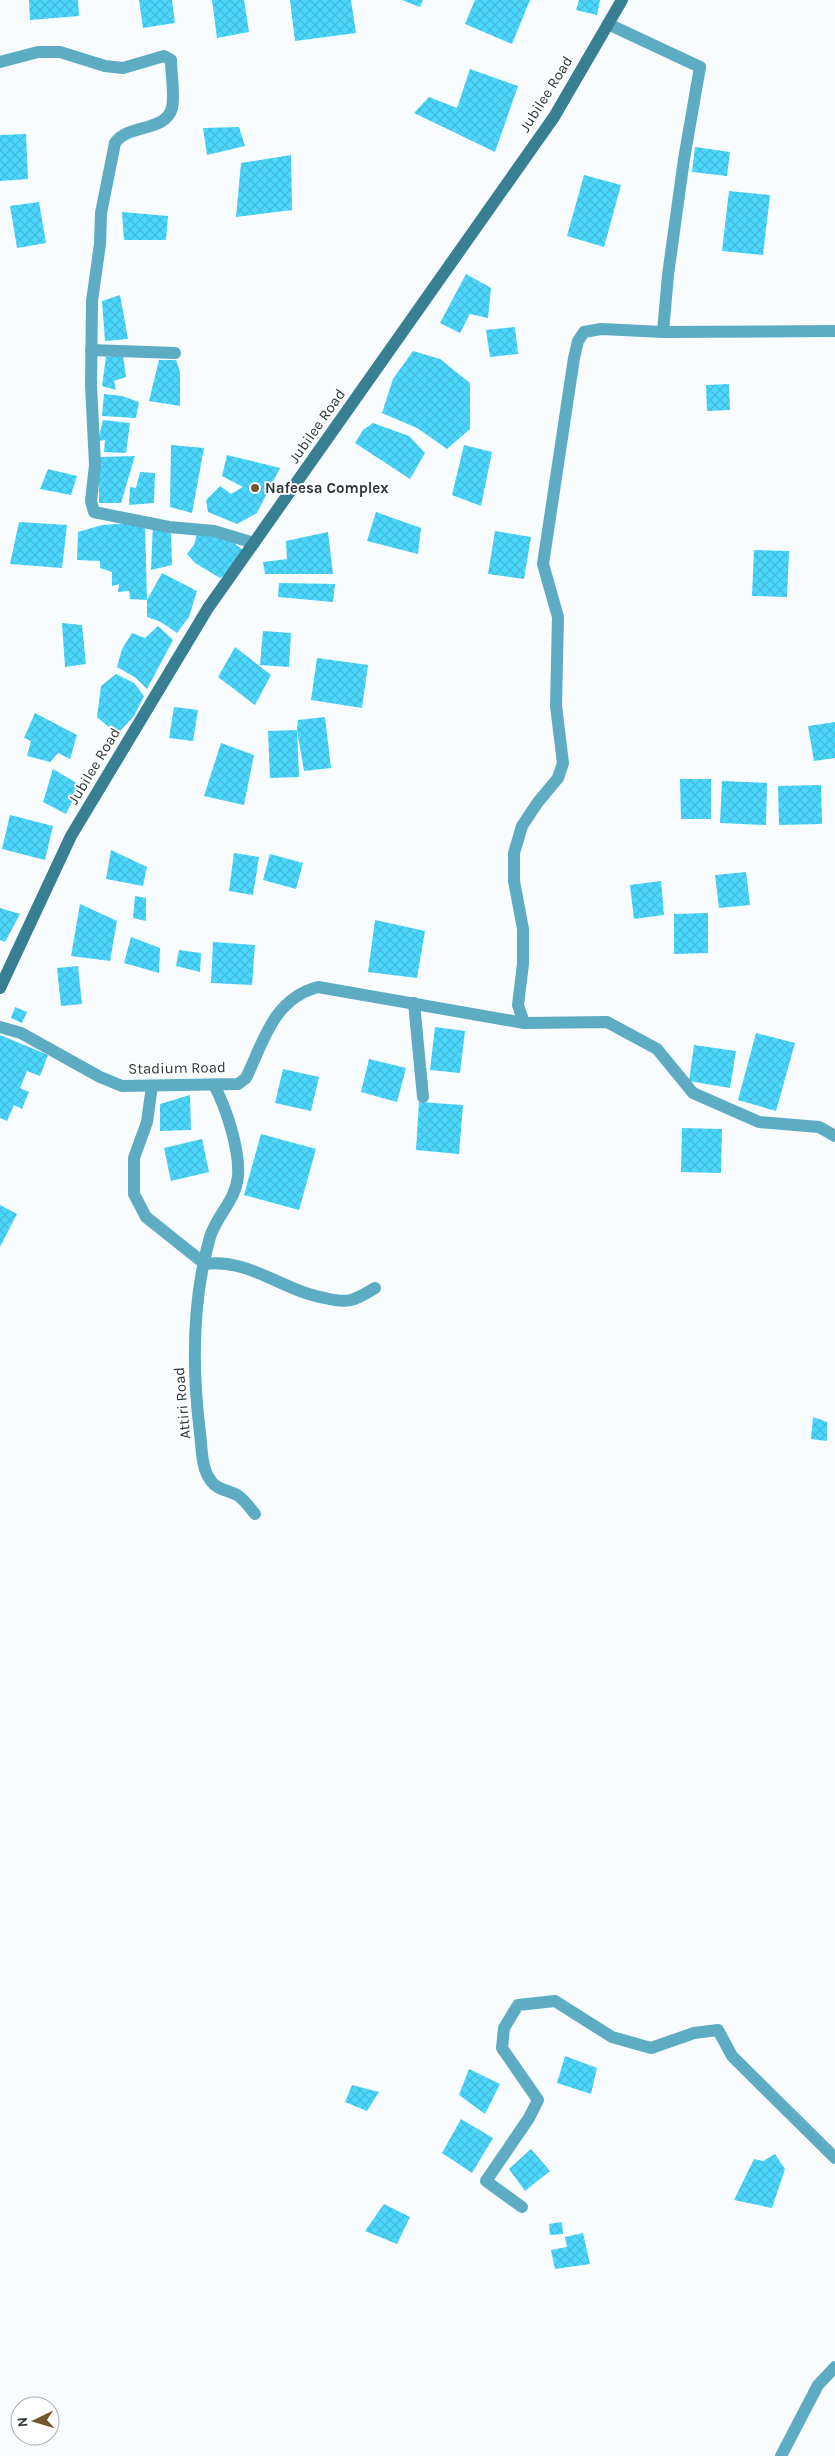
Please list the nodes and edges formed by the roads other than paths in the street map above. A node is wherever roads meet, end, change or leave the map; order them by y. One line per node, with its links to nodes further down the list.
1 (622, 0): 2 (main road, Jubilee Road)
2 (608, 24): 5 (street); 8 (main road, Jubilee Road)
3 (0, 62): 6 (street)
4 (835, 331): 5 (street)
5 (663, 332): 11 (street)
6 (91, 350): 7 (street); 8 (street)
7 (175, 353)
8 (254, 543): 9 (main road, Jubilee Road)
9 (0, 988)
10 (414, 1003): 11 (street, Stadium Road); 13 (street, Stadium Road); 15 (street)
11 (524, 1023): 16 (street, Stadium Road)
12 (0, 1027): 14 (street, Stadium Road)
13 (214, 1085): 14 (street, Stadium Road); 17 (street, Attiri Road)
14 (152, 1086): 17 (street)
15 (423, 1097)
16 (835, 1136)
17 (205, 1264): 18 (street); 19 (street, Attiri Road)
18 (375, 1288)
19 (255, 1514)
20 (835, 2158): 21 (street)
21 (522, 2208)
22 (835, 2366): 23 (street)
23 (781, 2456)

